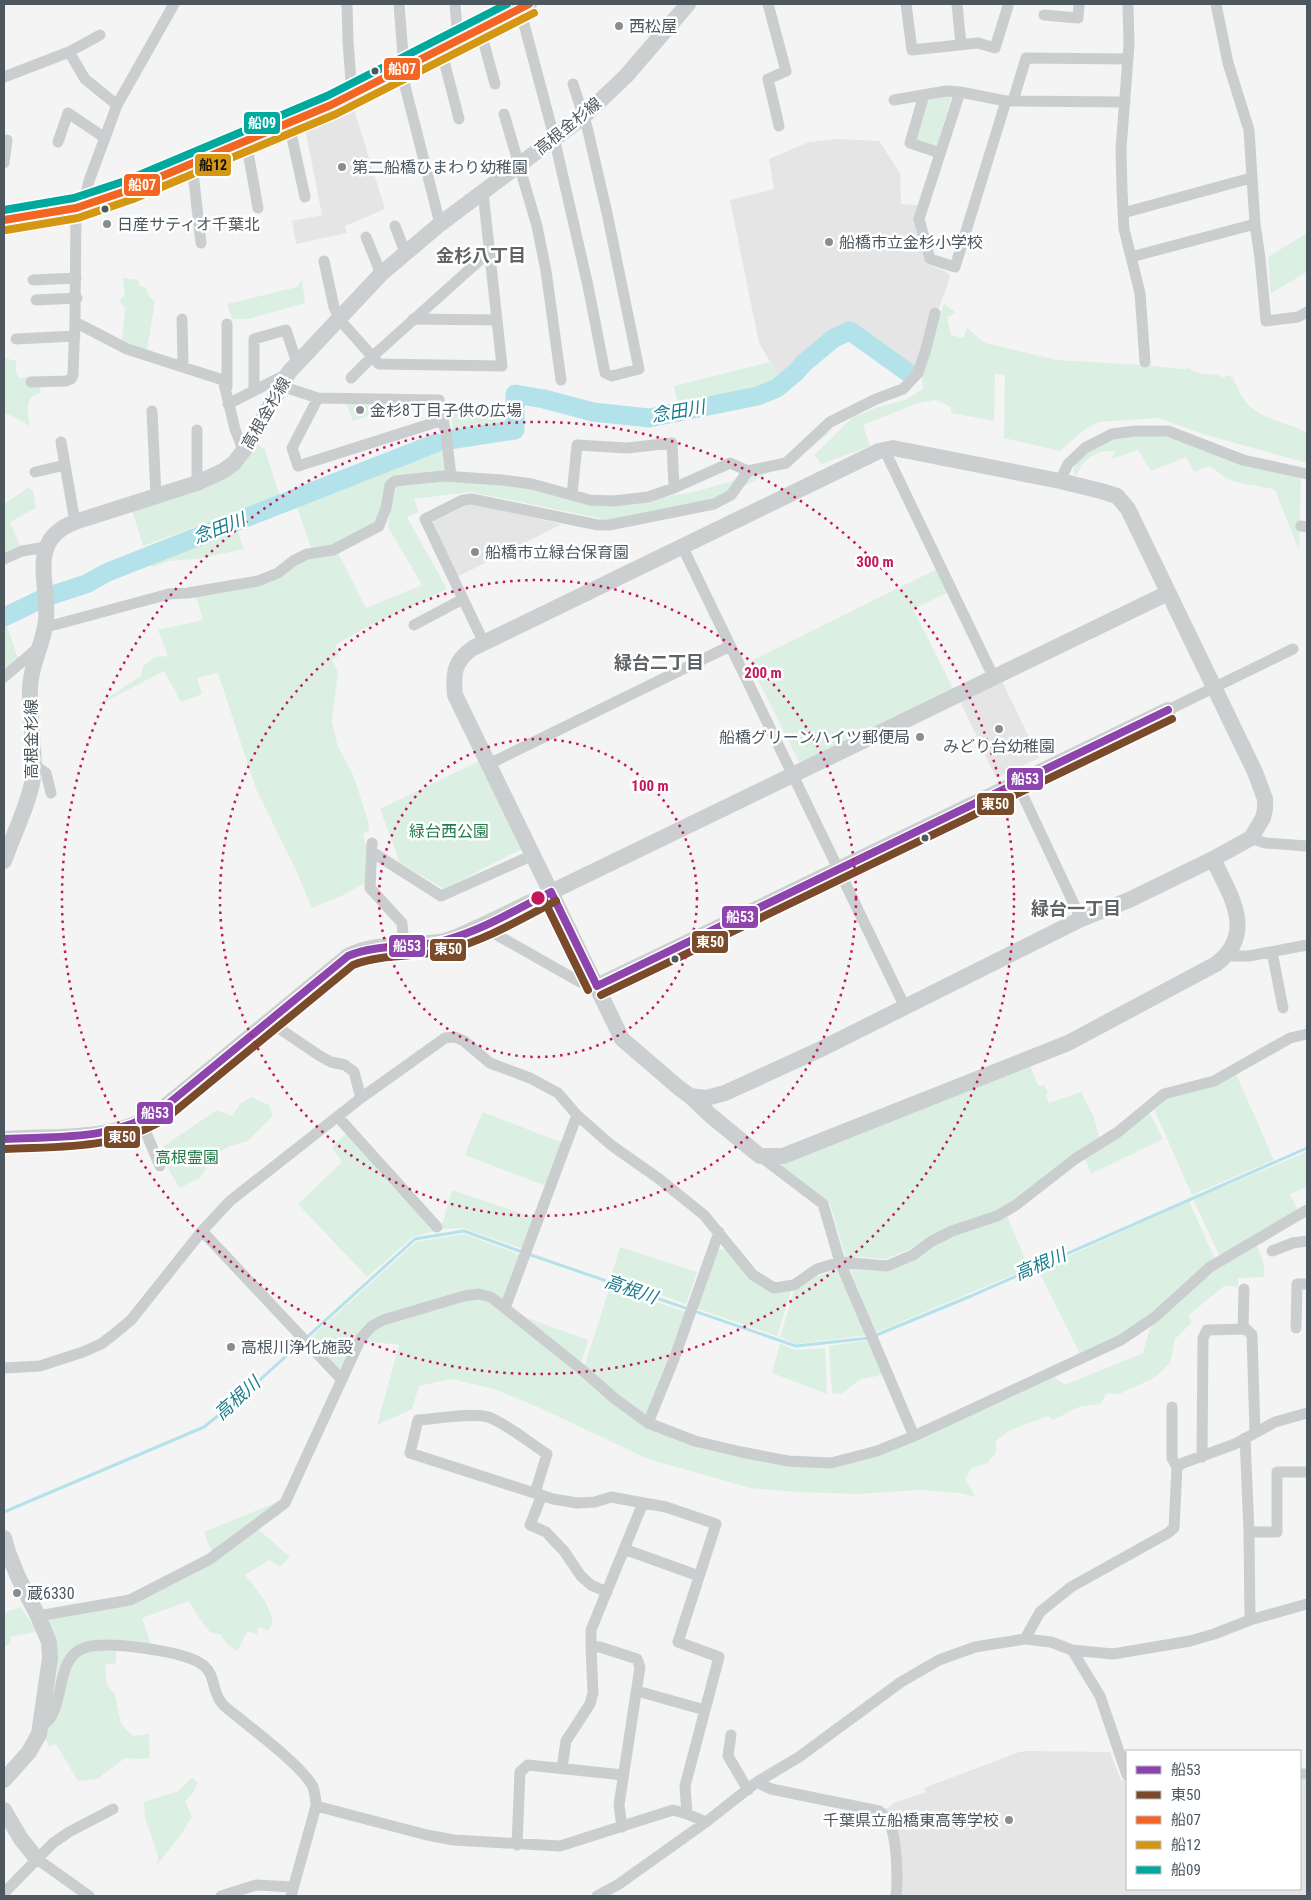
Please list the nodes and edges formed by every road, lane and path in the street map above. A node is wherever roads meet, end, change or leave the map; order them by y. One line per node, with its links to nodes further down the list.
1 (348, 4): 27 (street)
2 (399, 4): 22 (street)
3 (455, 4): 17 (street)
4 (688, 4): 34 (street, 高根金杉線)
5 (768, 4): 37 (street)
6 (906, 4): 18 (street)
7 (956, 4): 18 (street)
8 (1079, 4): 14 (street)
9 (1128, 4): 21 (street)
10 (1216, 4): 47 (street)
11 (175, 5): 32 (street)
12 (524, 6): 15 (street); 39 (street)
13 (1008, 6): 18 (street)
14 (1044, 15)
15 (480, 29): 17 (street); 24 (street)
16 (100, 35): 20 (street)
17 (458, 41): 19 (street)
18 (960, 45)
19 (441, 49): 22 (street); 35 (street)
20 (69, 52): 23 (street); 32 (street)
21 (1127, 59): 30 (street); 31 (street)
22 (402, 69): 27 (street); 54 (street)
23 (4, 78)
24 (495, 84)
25 (573, 84): 34 (street)
26 (960, 92): 28 (street); 30 (street); 43 (street)
27 (352, 95): 36 (street)
28 (924, 95): 29 (street); 43 (street)
29 (894, 100)
30 (1010, 101): 31 (street); 43 (street)
31 (1125, 102): 52 (street)
32 (117, 105): 38 (street)
33 (504, 114): 46 (street)
34 (583, 117): 39 (street, 高根金杉線); 39 (street)
35 (459, 119)
36 (289, 124): 41 (street); 49 (street)
37 (779, 126)
38 (106, 138): 42 (street); 50 (street)
39 (553, 139): 46 (street, 高根金杉線)
40 (7, 140): 44 (street)
41 (246, 141): 45 (street); 51 (street)
42 (58, 142)
43 (940, 153)
44 (4, 163)
45 (192, 164): 50 (street); 58 (street)
46 (518, 165): 48 (street, 高根金杉線); 83 (street)
47 (1251, 178): 52 (street); 55 (street)
48 (483, 192): 54 (street, 高根金杉線); 60 (street)
49 (305, 197)
50 (81, 207): 53 (street); 64 (street)
51 (258, 208)
52 (1123, 213): 61 (street)
53 (4, 220)
54 (440, 224): 59 (street, 高根金杉線)
55 (1255, 224): 61 (street); 68 (street)
56 (394, 226): 59 (street)
57 (366, 237): 63 (street)
58 (201, 243)
59 (405, 252): 63 (street, 高根金杉線)
60 (489, 252): 72 (street); 73 (street)
61 (1131, 257): 79 (street)
62 (324, 261): 71 (street)
63 (381, 274): 71 (street, 高根金杉線)
64 (76, 278): 65 (street); 66 (street)
65 (34, 280)
66 (77, 298): 67 (street); 74 (street)
67 (36, 300)
68 (1307, 312)
69 (935, 313): 96 (street)
70 (182, 319): 80 (street)
71 (339, 319): 78 (street); 81 (street, 高根金杉線)
72 (413, 319): 73 (street); 78 (street)
73 (497, 320): 78 (street)
74 (76, 322): 76 (street); 80 (street)
75 (228, 324): 85 (street)
76 (75, 336): 77 (street); 84 (street)
77 (16, 339)
78 (373, 356): 82 (street)
79 (1145, 362)
80 (183, 367): 85 (street)
81 (289, 374): 86 (street); 86 (street); 87 (street); 94 (street, 高根金杉線)
82 (351, 378)
83 (561, 380)
84 (31, 382)
85 (227, 390): 88 (street)
86 (254, 391): 88 (street)
87 (318, 398): 90 (street); 90 (street)
88 (228, 404): 94 (street)
89 (152, 411): 104 (street)
90 (443, 420): 99 (street)
91 (197, 430): 101 (street)
92 (61, 442): 95 (street)
93 (884, 449): 100 (street); 106 (street); 118 (street)
94 (244, 452): 101 (street, 高根金杉線)
95 (65, 465): 97 (street); 105 (street)
96 (748, 471): 102 (street); 110 (street)
97 (35, 472)
98 (1307, 474): 100 (street)
99 (451, 476): 103 (street); 111 (street)
100 (1060, 480): 109 (street)
101 (197, 483): 104 (street, 高根金杉線)
102 (674, 488): 103 (street); 103 (street)
103 (572, 495)
104 (156, 496): 105 (street, 高根金杉線)
105 (76, 522): 107 (street, 高根金杉線)
106 (682, 546): 113 (street); 114 (street)
107 (45, 552): 108 (street); 111 (street, 高根金杉線)
108 (4, 559)
109 (1168, 593): 118 (street); 119 (street)
110 (463, 599): 112 (street); 113 (street)
111 (46, 622): 115 (street, 高根金杉線)
112 (414, 625)
113 (484, 643): 122 (street)
114 (730, 646): 122 (street); 123 (street)
115 (39, 647): 117 (street); 121 (street, 高根金杉線)
116 (1292, 649): 119 (street)
117 (4, 676)
118 (994, 678): 123 (street)
119 (1213, 687): 120 (street); 126 (street)
120 (1168, 710): 124 (street)
121 (34, 764): 125 (street); 130 (street, 高根金杉線)
122 (489, 764): 128 (street)
123 (793, 775): 131 (street); 132 (street)
124 (1017, 783): 131 (street); 133 (street)
125 (51, 793)
126 (1251, 838): 127 (street); 129 (street)
127 (1307, 846)
128 (533, 855): 132 (street); 135 (street)
129 (1213, 859): 133 (street); 138 (street)
130 (4, 861)
131 (839, 869): 139 (street); 140 (street)
132 (551, 892): 134 (street); 139 (street)
133 (1081, 919): 140 (street)
134 (481, 926): 135 (street); 139 (street)
135 (404, 945): 143 (street)
136 (1307, 945): 137 (street)
137 (1272, 952): 138 (street); 141 (street)
138 (1227, 956): 150 (street)
139 (597, 986): 144 (street)
140 (905, 1007): 144 (street)
141 (1283, 1008)
142 (1307, 1034): 158 (street)
143 (249, 1036): 145 (street); 148 (street)
144 (690, 1096): 150 (street)
145 (361, 1098): 146 (street); 147 (street)
146 (577, 1115): 155 (street); 161 (street)
147 (338, 1117): 153 (street); 154 (street)
148 (141, 1121): 149 (street); 151 (street)
149 (4, 1139)
150 (760, 1156): 158 (street)
151 (160, 1166)
152 (1307, 1210): 170 (street)
153 (437, 1227)
154 (202, 1231): 164 (street); 165 (street)
155 (719, 1232): 158 (street); 168 (street)
156 (1307, 1241): 157 (street)
157 (1272, 1251)
158 (840, 1262): 170 (street)
159 (1307, 1284): 162 (street)
160 (1244, 1289): 163 (street)
161 (505, 1308): 165 (street); 168 (street)
162 (1296, 1328)
163 (1243, 1329): 169 (street); 171 (street)
164 (4, 1368)
165 (342, 1380): 182 (street)
166 (1172, 1407): 172 (street)
167 (1307, 1413): 169 (street)
168 (648, 1423): 170 (street)
169 (1250, 1435): 171 (street); 176 (street)
170 (914, 1436)
171 (1202, 1457): 172 (street)
172 (1177, 1467): 184 (street)
173 (1307, 1472): 176 (street)
174 (539, 1494): 174 (street); 175 (street); 180 (street)
175 (643, 1503): 178 (street); 179 (street)
176 (1249, 1532): 183 (street)
177 (4, 1538): 182 (street)
178 (624, 1549): 179 (street); 180 (street)
179 (699, 1576): 188 (street)
180 (606, 1592): 185 (street)
181 (1307, 1604): 183 (street)
182 (38, 1616): 189 (street)
183 (1250, 1620): 186 (street)
184 (1025, 1639): 186 (street); 195 (street)
185 (591, 1647): 187 (street); 191 (street)
186 (1072, 1650): 192 (street)
187 (637, 1691): 188 (street); 193 (street)
188 (705, 1710): 199 (street)
189 (40, 1726): 194 (street); 196 (street)
190 (731, 1735): 195 (street)
191 (562, 1768): 193 (street); 202 (street)
192 (1126, 1772)
193 (623, 1775): 201 (street)
194 (4, 1778)
195 (753, 1786): 200 (street); 209 (street)
196 (316, 1806): 202 (street); 204 (street)
197 (4, 1810): 203 (street)
198 (112, 1810): 203 (street)
199 (687, 1814): 200 (street); 201 (street)
200 (706, 1822): 208 (street)
201 (622, 1828): 202 (street)
202 (517, 1844)
203 (37, 1859): 205 (street); 206 (street)
204 (292, 1892): 207 (street)
205 (4, 1893)
206 (89, 1896)
207 (221, 1896)
208 (597, 1896)
209 (896, 1896)

